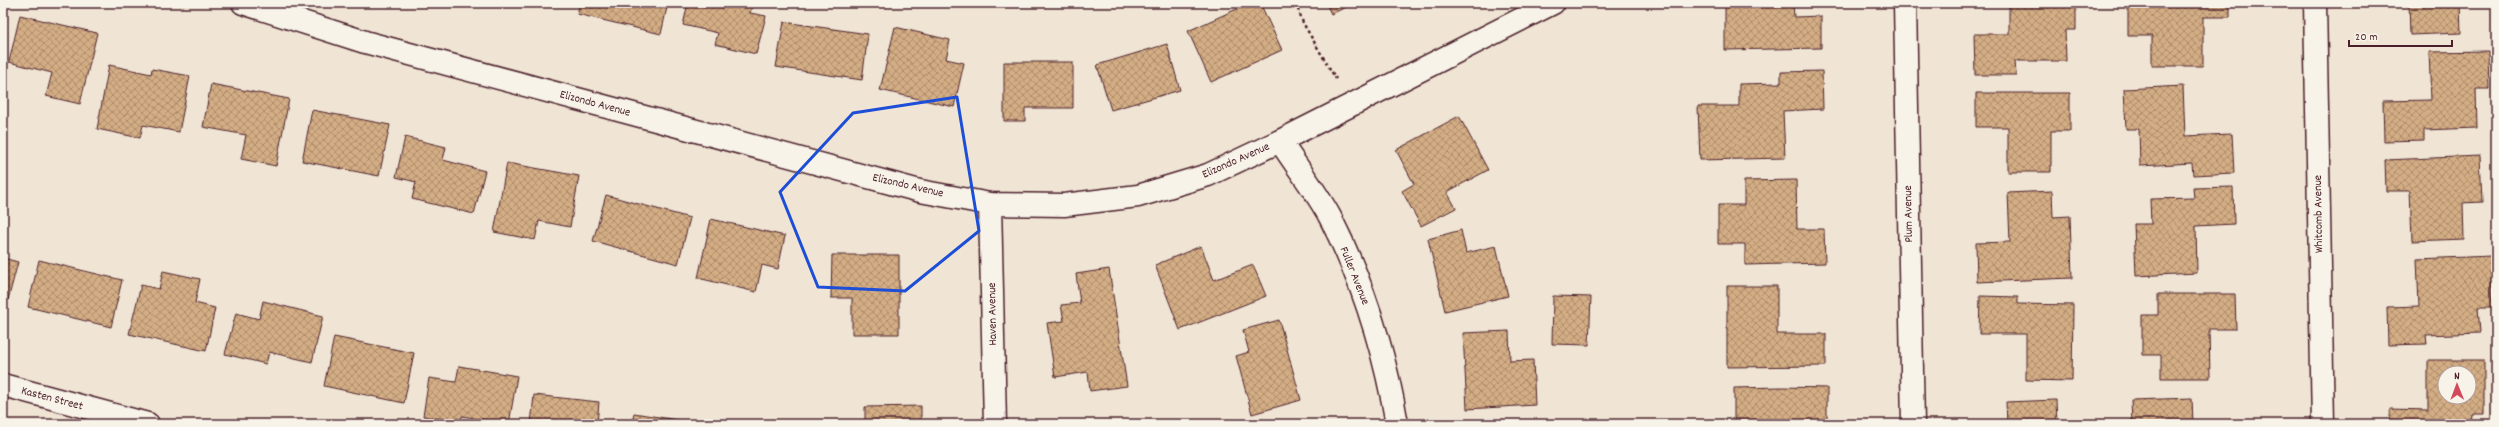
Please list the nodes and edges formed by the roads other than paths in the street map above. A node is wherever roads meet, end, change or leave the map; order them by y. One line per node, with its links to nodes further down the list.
1 (243, 3): 6 (street, Elizondo Avenue)
2 (1553, 3): 5 (street, Elizondo Avenue)
3 (1905, 3): 11 (street, Plum Avenue)
4 (2315, 3): 12 (street, Whitcomb Avenue)
5 (1280, 141): 6 (street, Elizondo Avenue); 10 (street, Fuller Avenue)
6 (990, 204): 9 (street, Haven Avenue)
7 (3, 386): 8 (street, Kasten Street)
8 (148, 424)
9 (995, 424)
10 (1397, 424)
11 (1913, 424)
12 (2323, 424)

